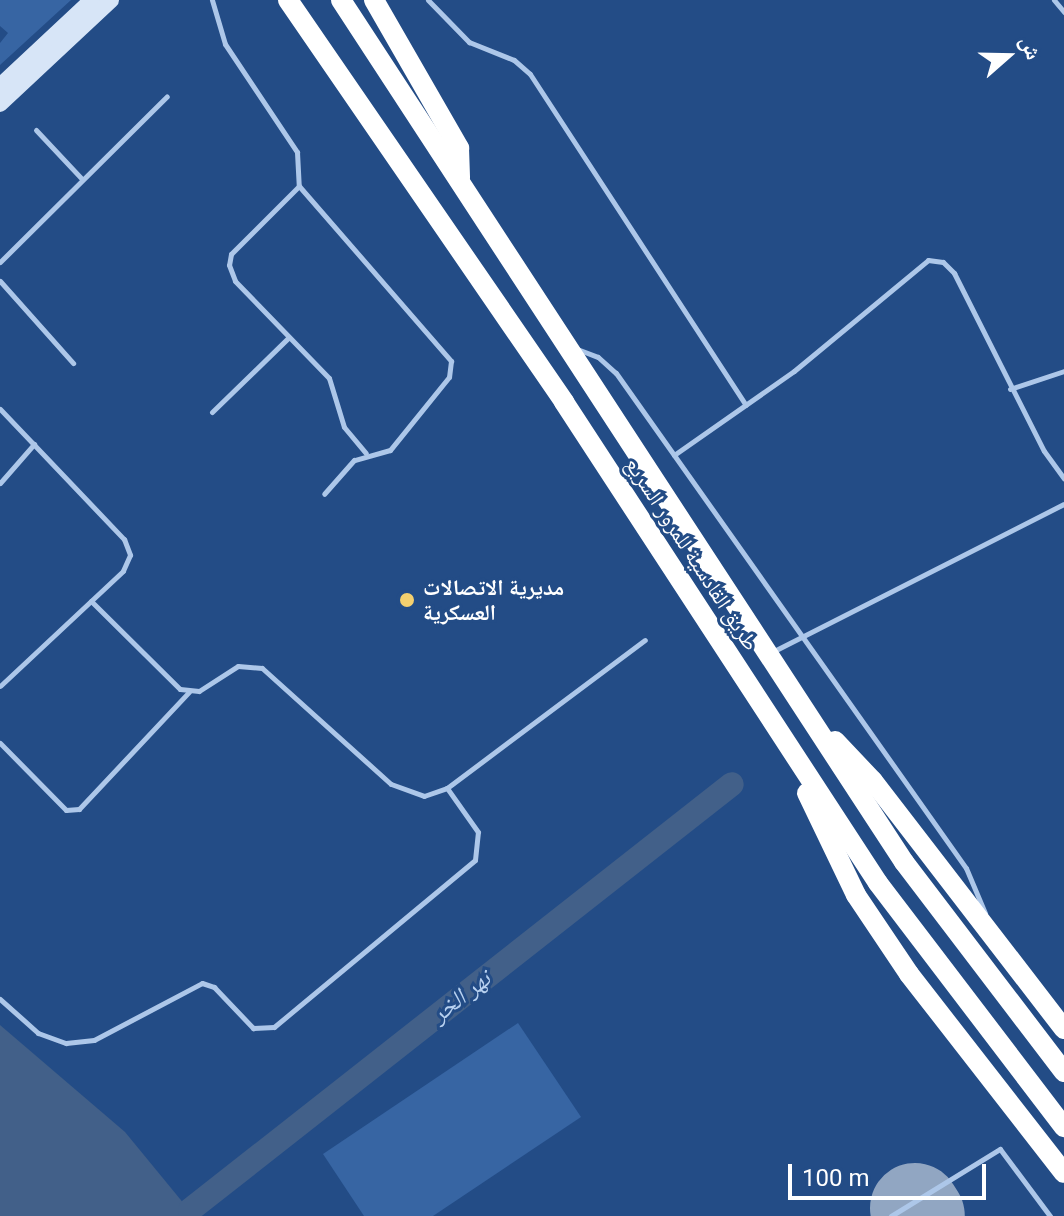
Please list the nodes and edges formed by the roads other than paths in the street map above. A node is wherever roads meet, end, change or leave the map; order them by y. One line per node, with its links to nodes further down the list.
1 (92, 0): 10 (main road)
2 (111, 0): 12 (main road)
3 (212, 0): 16 (lane)
4 (341, 0): 14 (highway, طريق القادسية للمرور السريع)
5 (374, 0): 14 (highway)
6 (428, 0): 24 (lane)
7 (1054, 0): 9 (lane)
8 (290, 4): 41 (highway, طريق القادسية للمرور السريع)
9 (1064, 12)
10 (0, 86)
11 (167, 96): 15 (lane)
12 (0, 104)
13 (36, 130): 15 (lane)
14 (460, 178): 20 (highway, طريق القادسية للمرور السريع)
15 (82, 179): 17 (lane)
16 (299, 186): 19 (lane); 28 (lane)
17 (0, 262)
18 (0, 281): 21 (lane)
19 (289, 337): 26 (lane); 28 (lane)
20 (570, 348): 29 (lane); 37 (highway, طريق القادسية للمرور السريع)
21 (73, 363)
22 (1064, 371): 23 (lane)
23 (1010, 389): 24 (lane); 30 (lane)
24 (746, 405): 29 (lane)
25 (0, 409): 27 (lane)
26 (212, 412)
27 (34, 444): 31 (lane); 34 (lane)
28 (366, 453): 32 (lane)
29 (674, 455): 35 (lane)
30 (1064, 479)
31 (0, 483)
32 (324, 494)
33 (1064, 504): 35 (lane)
34 (91, 601): 38 (lane); 39 (lane)
35 (802, 636): 37 (lane); 44 (lane)
36 (645, 640): 43 (lane)
37 (768, 654): 40 (highway, طريق القادسية للمرور السريع)
38 (0, 686)
39 (189, 692): 42 (lane); 43 (lane)
40 (799, 705): 44 (highway); 47 (highway, طريق القادسية للمرور السريع)
41 (774, 724): 48 (highway, طريق القادسية للمرور السريع); 49 (highway)
42 (0, 743)
43 (447, 788): 45 (lane)
44 (987, 930): 46 (highway)
45 (0, 999)
46 (1064, 1029)
47 (1064, 1072)
48 (1064, 1127)
49 (1064, 1173)
50 (891, 1216): 51 (lane)
51 (1050, 1216)

